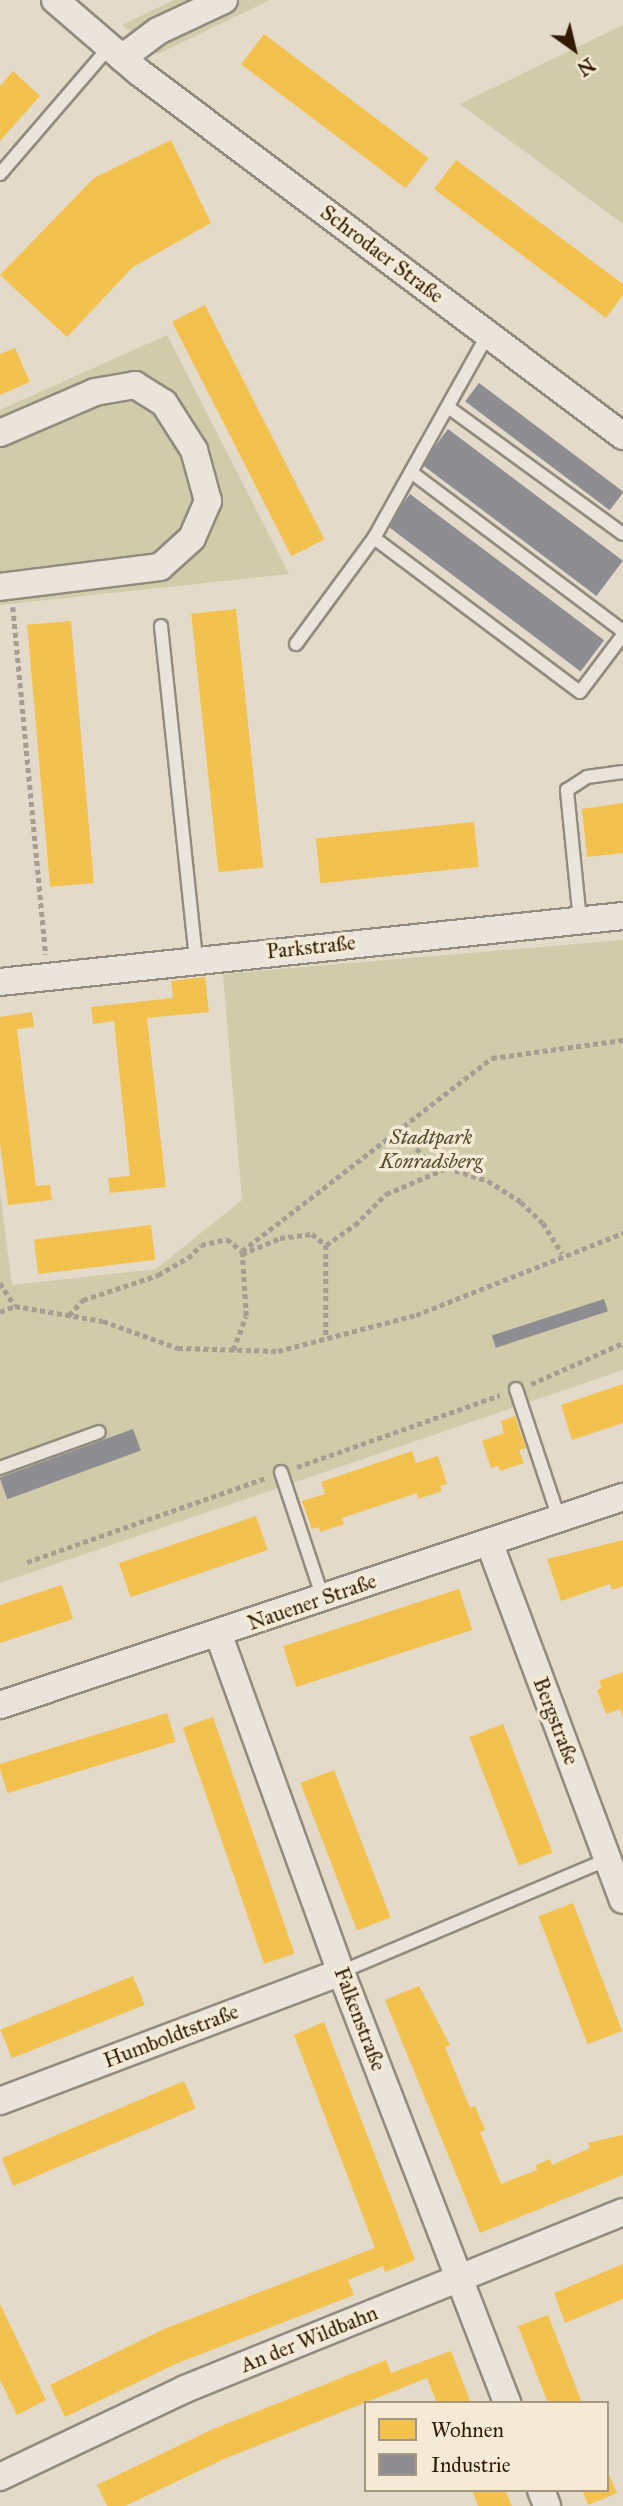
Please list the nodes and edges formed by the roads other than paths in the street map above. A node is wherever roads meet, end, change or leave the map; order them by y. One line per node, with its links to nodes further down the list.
1 (55, 0): 3 (street, Schrodaer Straße)
2 (224, 0): 3 (street)
3 (124, 59): 4 (lane); 5 (street, Schrodaer Straße)
4 (0, 174)
5 (488, 334): 6 (lane); 8 (street, Schrodaer Straße)
6 (447, 407): 9 (lane); 10 (lane)
7 (0, 433): 12 (street)
8 (623, 436)
9 (411, 472): 11 (lane); 14 (lane)
10 (623, 534)
11 (374, 538): 14 (lane); 15 (lane)
12 (6, 586)
13 (161, 626): 19 (lane)
14 (623, 633)
15 (296, 644)
16 (623, 772): 18 (lane)
17 (623, 916): 18 (street, Parkstraße)
18 (580, 921): 19 (street, Parkstraße)
19 (196, 958): 20 (street, Parkstraße)
20 (0, 982)
21 (516, 1389): 26 (lane)
22 (99, 1433): 23 (lane)
23 (0, 1468)
24 (281, 1472): 28 (lane)
25 (623, 1497): 26 (street, Nauener Straße)
26 (559, 1518): 27 (street, Nauener Straße)
27 (489, 1542): 28 (street, Nauener Straße); 31 (street, Bergstraße)
28 (323, 1598): 29 (street, Nauener Straße)
29 (218, 1633): 30 (street, Nauener Straße); 33 (street, Falkenstraße)
30 (0, 1705)
31 (608, 1859): 32 (street, Bergstraße); 33 (lane)
32 (623, 1900)
33 (341, 1972): 34 (street, Humboldtstraße); 36 (street, Falkenstraße)
34 (0, 2101)
35 (623, 2212): 36 (street, An der Wildbahn)
36 (459, 2278): 37 (street, Falkenstraße); 38 (street, An der Wildbahn)
37 (507, 2401)
38 (0, 2477)

